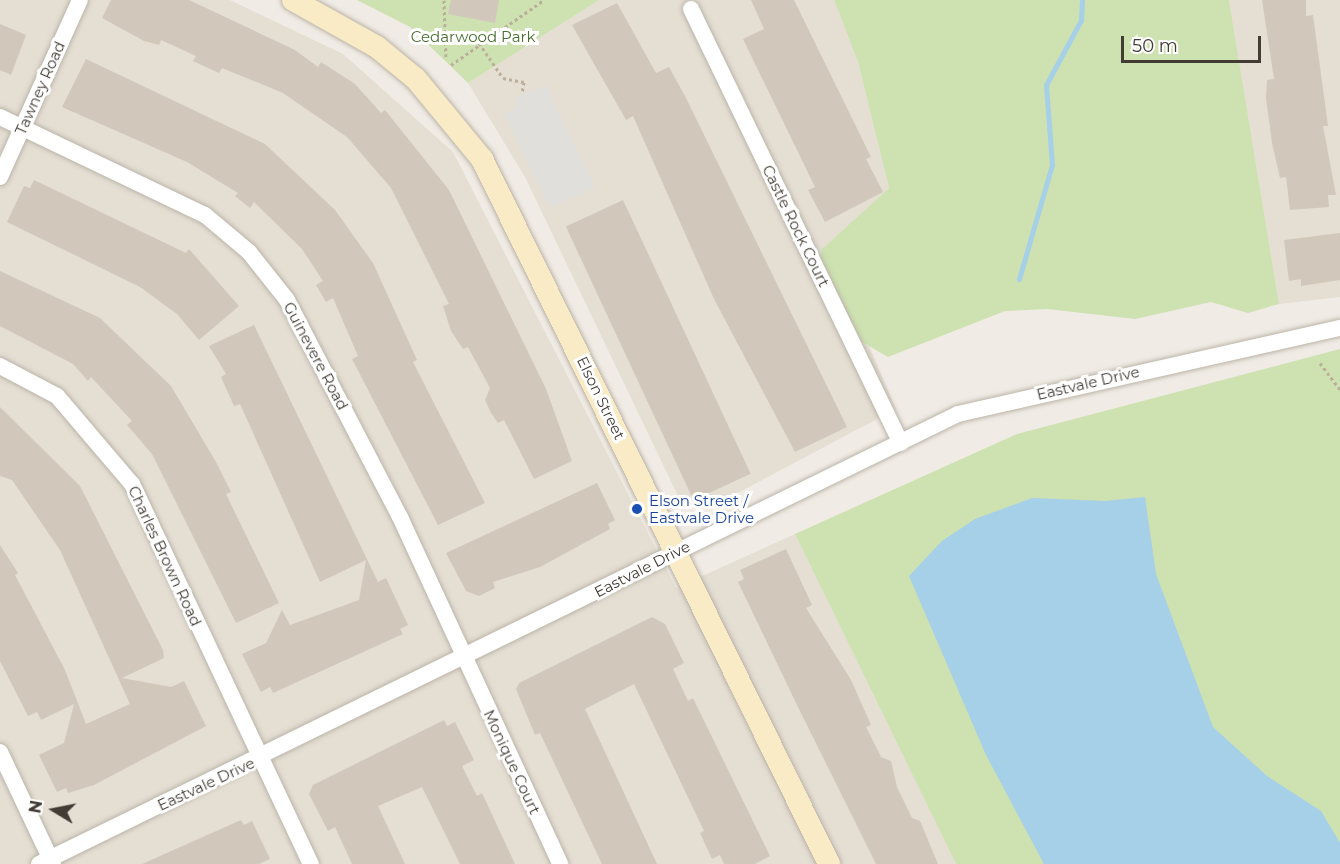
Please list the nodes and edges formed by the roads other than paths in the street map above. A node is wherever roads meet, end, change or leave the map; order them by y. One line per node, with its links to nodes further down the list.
1 (80, 0): 5 (street, Tawney Road)
2 (293, 0): 10 (street, Elson Street)
3 (691, 9): 9 (street, Castle Rock Court)
4 (0, 117): 5 (street, Guinevere Road)
5 (22, 128): 6 (street, Tawney Road); 11 (street, Guinevere Road)
6 (0, 177)
7 (1340, 328): 9 (street, Eastvale Drive)
8 (0, 366): 13 (street, Charles Brown Road)
9 (901, 443): 10 (street, Eastvale Drive)
10 (678, 551): 11 (street, Eastvale Drive); 17 (street, Elson Street)
11 (466, 659): 13 (street, Eastvale Drive); 16 (street, Monique Court)
12 (0, 752): 14 (street)
13 (260, 759): 14 (street, Eastvale Drive); 15 (street, Charles Brown Road)
14 (47, 862)
15 (311, 864)
16 (560, 864)
17 (829, 864)

